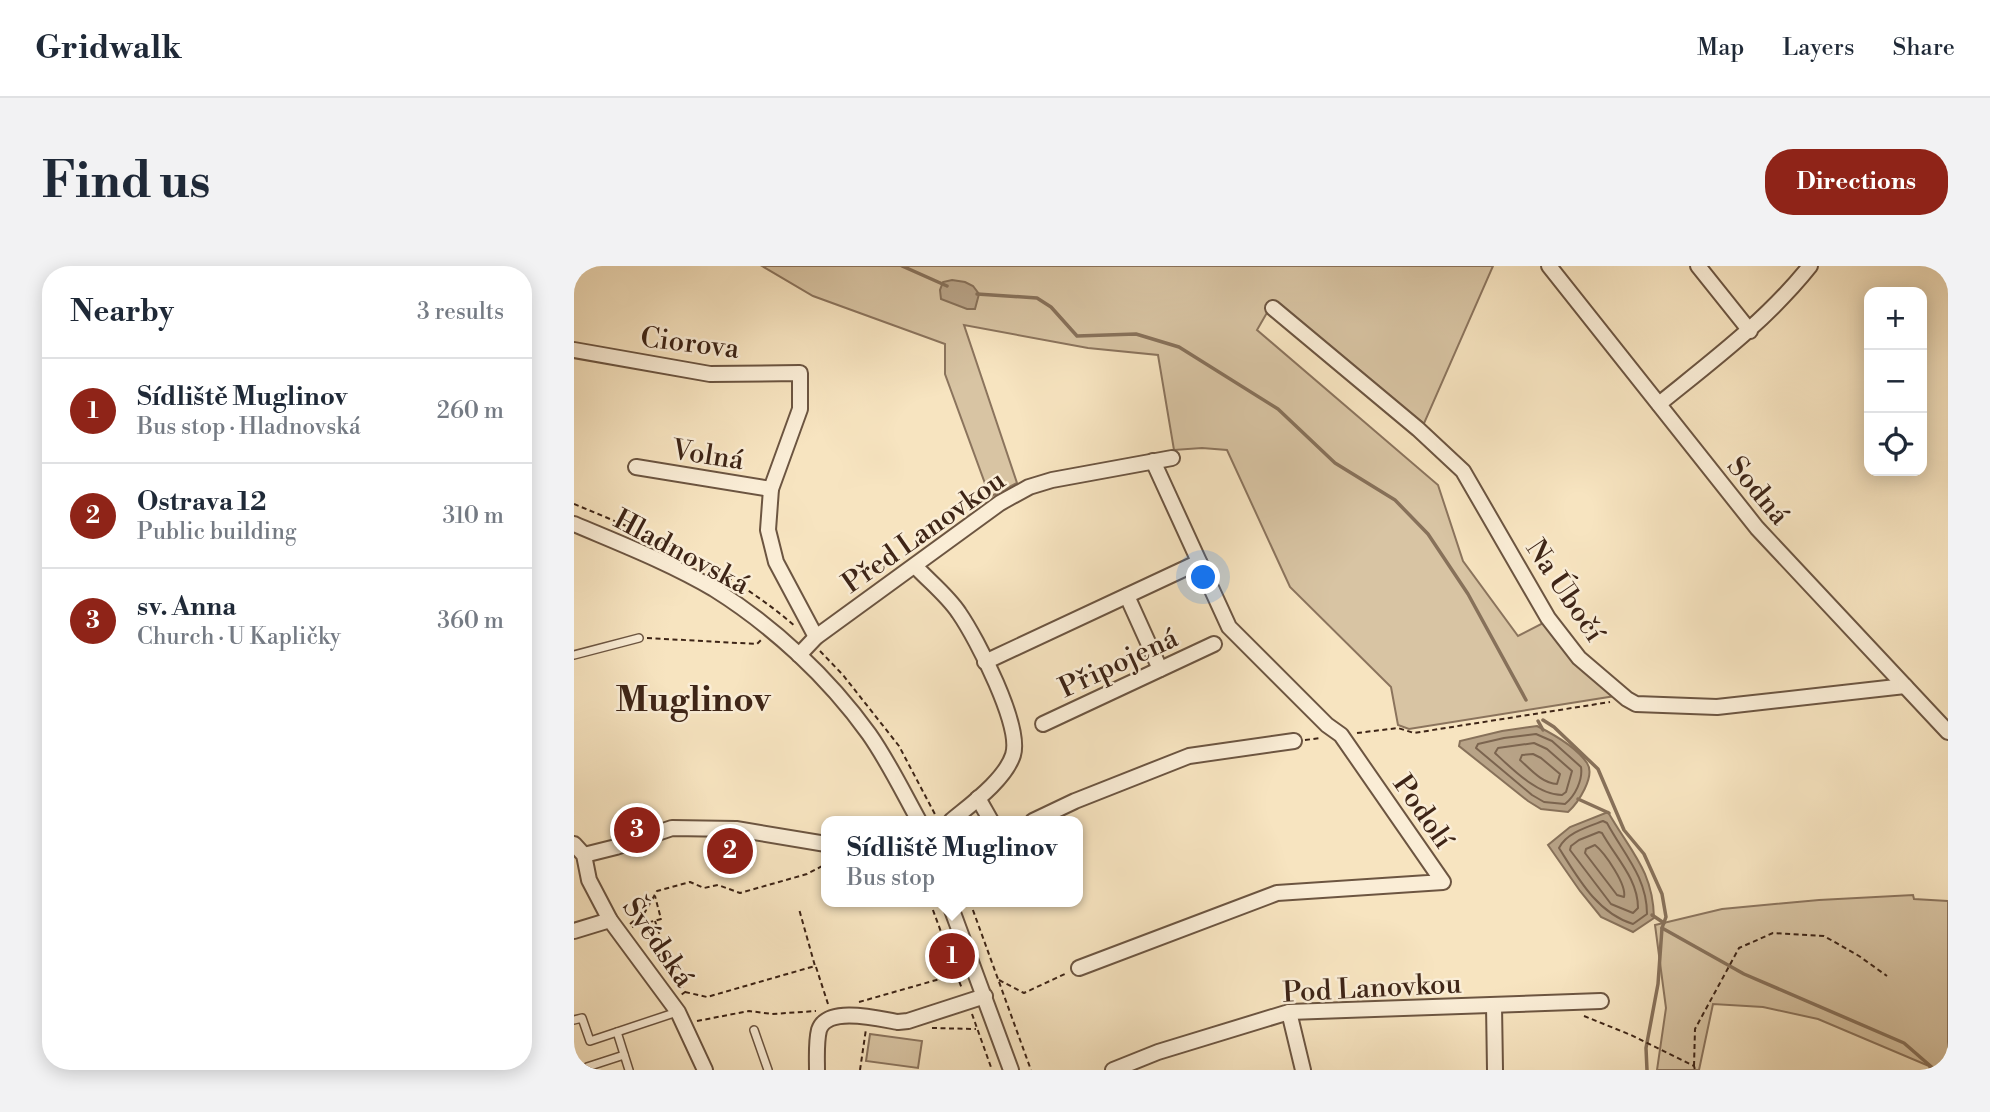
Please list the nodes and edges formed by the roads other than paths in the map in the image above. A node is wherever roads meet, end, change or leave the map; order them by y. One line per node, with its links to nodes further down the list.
1 (1549, 266): 8 (street, Sodná)
2 (1698, 266): 5 (street)
3 (1810, 266): 5 (street)
4 (1273, 308): 24 (street, Na Úbočí)
5 (1750, 331): 8 (street)
6 (574, 350): 7 (street, Ciorova)
7 (800, 373): 12 (street, Volná)
8 (1658, 404): 24 (street, Sodná)
9 (1172, 458): 10 (street, Před Lanovkou)
10 (1153, 461): 14 (street, Podolí); 15 (street, Před Lanovkou)
11 (636, 467): 12 (street, Volná)
12 (771, 489): 17 (street, Volná)
13 (574, 524): 21 (street, Hladnovská)
14 (1199, 562): 16 (street); 38 (street, Podolí)
15 (915, 566): 17 (street, Před Lanovkou); 22 (street)
16 (1127, 596): 22 (street); 23 (street)
17 (816, 637): 21 (street, Před Lanovkou)
18 (639, 638): 20 (lane)
19 (1214, 644): 23 (street, Připojená)
20 (574, 655)
21 (799, 655): 29 (street, Hladnovská)
22 (985, 662): 28 (street)
23 (1160, 669): 25 (street, Připojená)
24 (1905, 687): 26 (street, Sodná)
25 (1042, 724)
26 (1948, 732)
27 (1294, 741): 32 (street)
28 (978, 798): 30 (street); 31 (street)
29 (916, 816)
30 (957, 816)
31 (988, 816)
32 (1044, 816)
33 (821, 843): 34 (street)
34 (579, 849): 36 (street, Švédská)
35 (951, 907): 39 (street)
36 (614, 926): 37 (street); 43 (street, Švédská)
37 (574, 931)
38 (1079, 968)
39 (985, 996): 48 (street); 53 (street)
40 (1601, 1001): 41 (street, Pod Lanovkou)
41 (1494, 1005): 42 (street, Pod Lanovkou); 56 (street)
42 (1289, 1012): 54 (street, Pod Lanovkou); 55 (street)
43 (680, 1017): 46 (lane); 51 (street, Švédská)
44 (574, 1020): 46 (lane)
45 (754, 1030): 52 (lane)
46 (617, 1032): 47 (lane)
47 (624, 1055): 49 (lane); 50 (lane)
48 (817, 1066)
49 (587, 1067)
50 (629, 1070)
51 (705, 1070)
52 (768, 1070)
53 (1012, 1070)
54 (1113, 1070)
55 (1303, 1070)
56 (1495, 1070)

